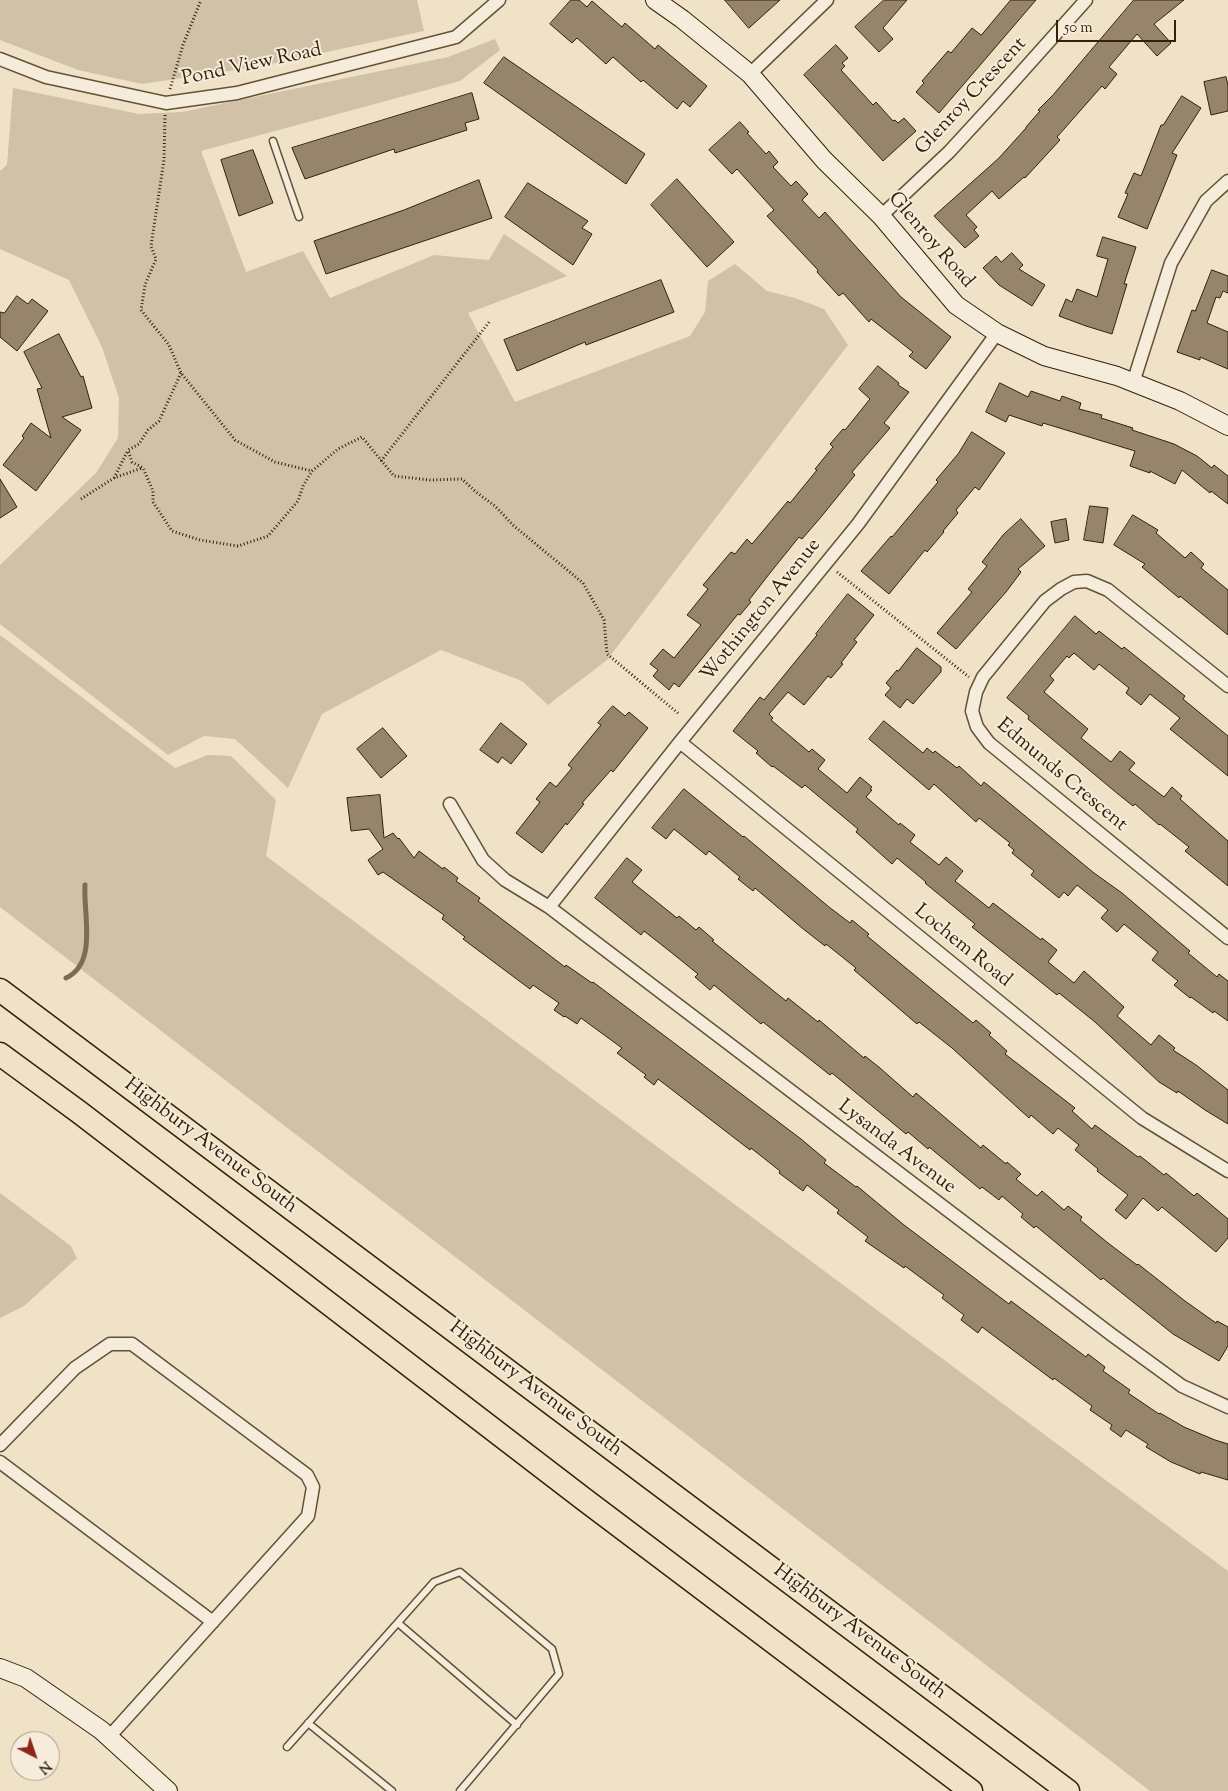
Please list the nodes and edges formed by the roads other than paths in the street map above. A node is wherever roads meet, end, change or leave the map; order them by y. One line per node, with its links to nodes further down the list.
1 (499, 0): 5 (street, Pond View Road)
2 (655, 0): 6 (street, Glenroy Road)
3 (827, 0): 6 (street)
4 (1086, 0): 9 (street, Glenroy Crescent)
5 (0, 59)
6 (750, 74): 9 (street, Glenroy Road)
7 (273, 141): 10 (lane)
8 (1228, 181): 12 (street)
9 (881, 216): 11 (street, Glenroy Road)
10 (298, 217)
11 (997, 333): 12 (street, Glenroy Road); 15 (street, Wothington Avenue)
12 (1133, 382): 13 (street, Glenroy Road)
13 (1228, 426)
14 (1228, 686): 18 (street, Edmunds Crescent)
15 (680, 742): 17 (street, Wothington Avenue); 21 (street, Lochem Road)
16 (450, 804): 17 (street, Lysanda Avenue)
17 (549, 907): 22 (street, Lysanda Avenue)
18 (1228, 938)
19 (0, 990): 36 (highway, Highbury Avenue South)
20 (0, 1054): 35 (highway)
21 (1228, 1170)
22 (1228, 1407)
23 (0, 1445): 25 (street)
24 (0, 1462): 25 (street)
25 (213, 1622): 30 (street)
26 (398, 1623): 28 (lane); 29 (lane); 29 (lane)
27 (0, 1668): 30 (street)
28 (308, 1723): 31 (lane); 33 (lane)
29 (517, 1725): 34 (lane)
30 (109, 1737): 32 (street)
31 (287, 1747)
32 (168, 1791)
33 (392, 1791)
34 (460, 1791)
35 (971, 1791)
36 (1068, 1791)

